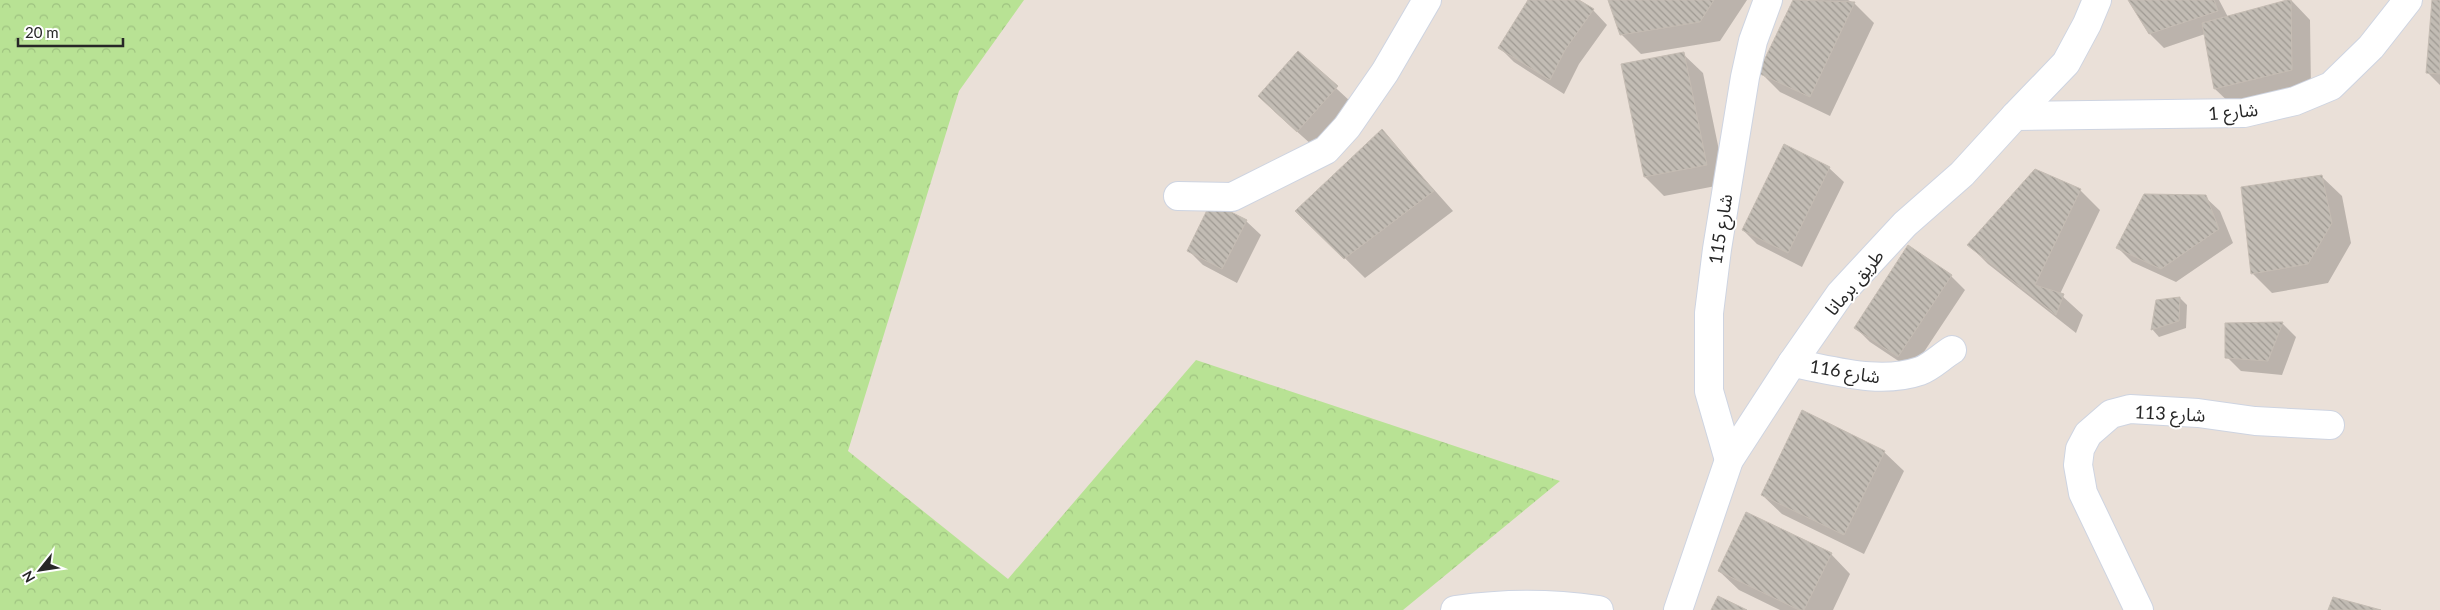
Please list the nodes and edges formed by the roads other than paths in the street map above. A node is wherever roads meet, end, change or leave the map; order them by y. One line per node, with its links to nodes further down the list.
1 (1427, 0): 6 (street)
2 (1768, 0): 10 (street, شارع 115)
3 (2097, 0): 5 (street, طريق برمانا)
4 (2408, 0): 5 (street, شارع 1)
5 (2015, 116): 8 (street, طريق برمانا)
6 (1178, 196)
7 (1952, 350): 8 (street, شارع 116)
8 (1792, 362): 10 (street, طريق برمانا)
9 (2330, 425): 14 (street, شارع 113)
10 (1730, 460): 13 (street, طريق برمانا)
11 (1455, 610): 12 (street)
12 (1599, 610)
13 (1678, 610)
14 (2139, 610)

